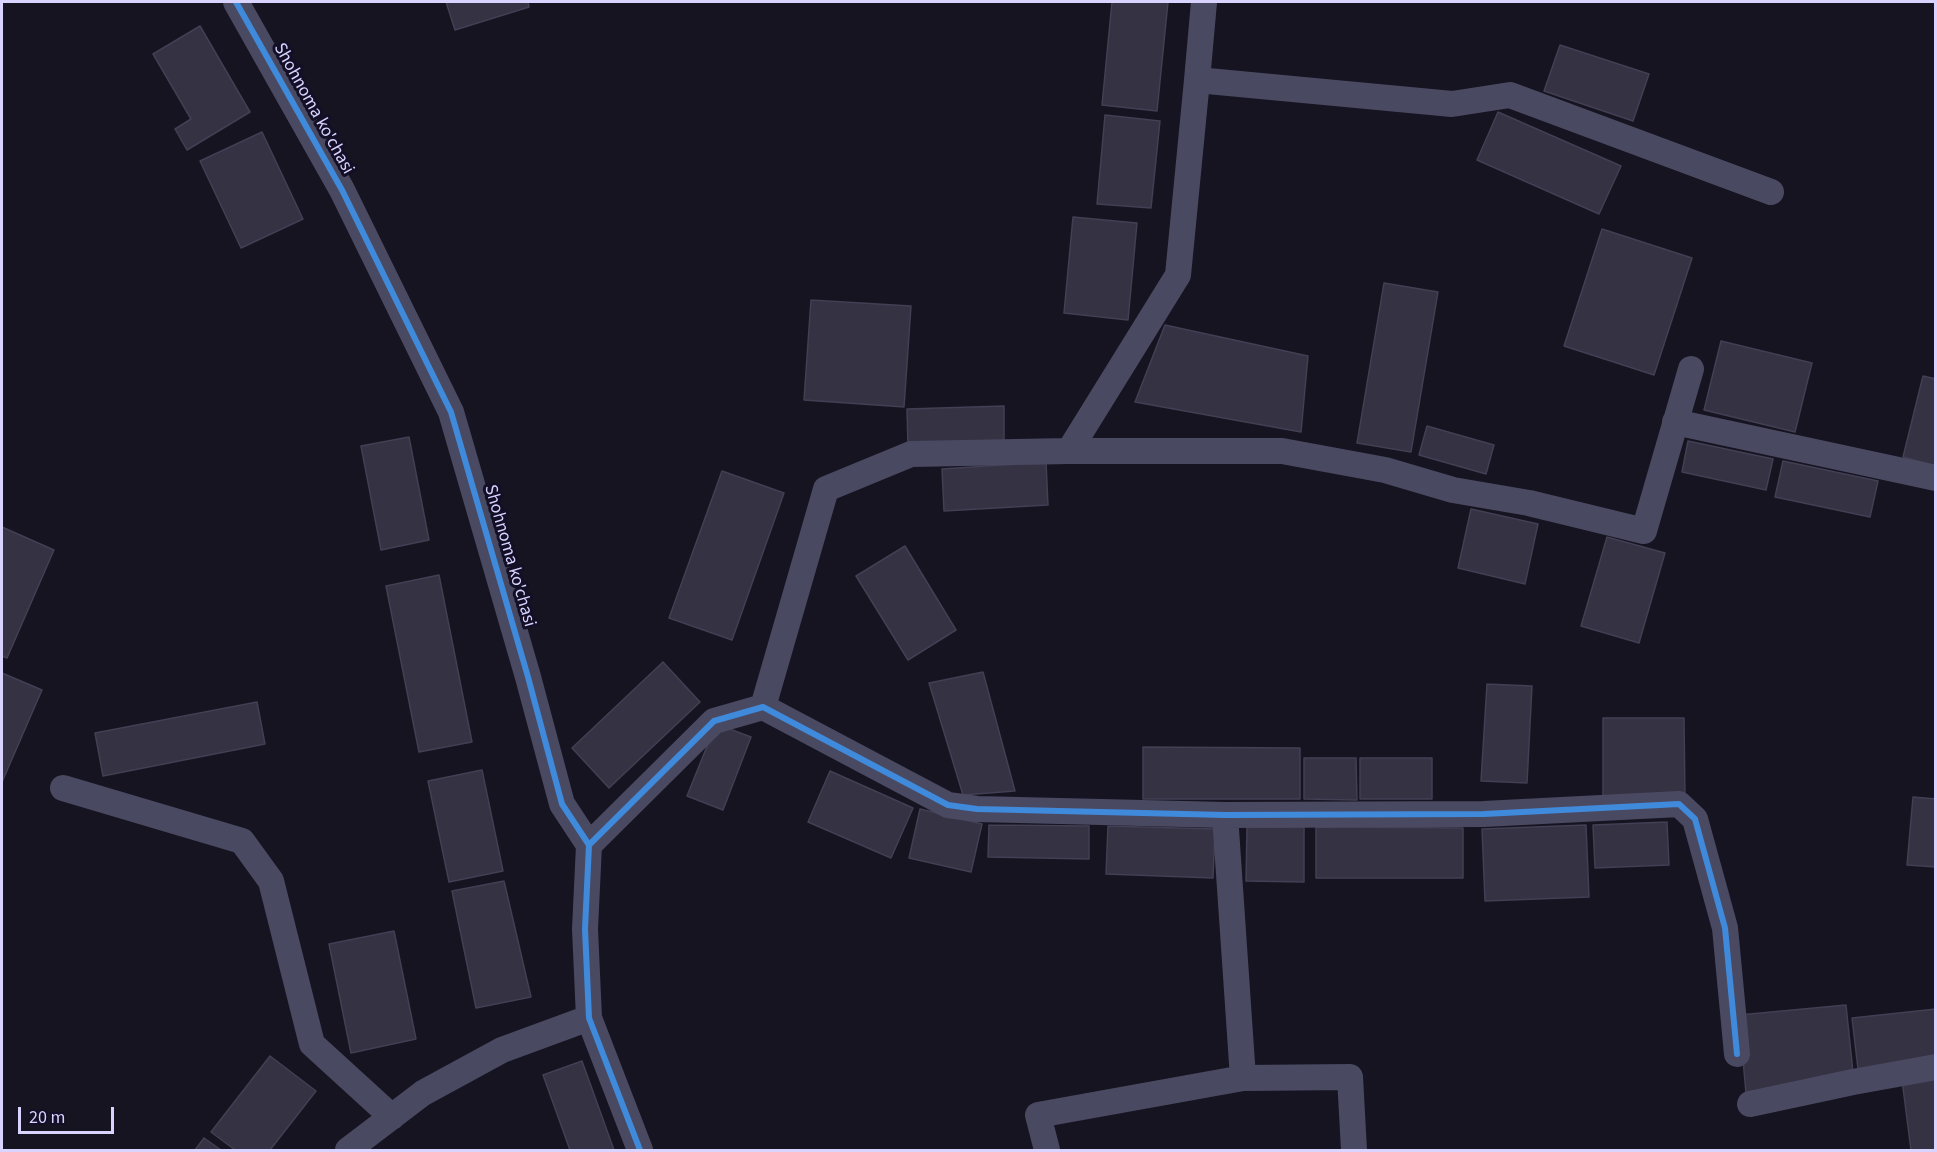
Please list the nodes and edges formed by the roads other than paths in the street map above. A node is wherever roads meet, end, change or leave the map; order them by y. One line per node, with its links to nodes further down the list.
1 (236, 2): 12 (street, Shohnoma ko'chasi)
2 (1204, 2): 3 (street)
3 (1197, 80): 4 (street); 7 (street)
4 (1771, 192)
5 (1691, 369): 6 (street)
6 (1675, 422): 7 (street); 8 (street)
7 (1069, 451): 9 (street)
8 (1935, 478)
9 (763, 707): 11 (street); 12 (street)
10 (63, 788): 18 (street)
11 (1226, 815): 14 (street); 16 (street)
12 (589, 845): 13 (street)
13 (589, 1018): 18 (street); 20 (street)
14 (1737, 1054)
15 (1935, 1066): 17 (street)
16 (1243, 1078): 21 (street); 22 (street)
17 (1750, 1104)
18 (392, 1117): 19 (street)
19 (348, 1150)
20 (640, 1150)
21 (1047, 1150)
22 (1354, 1150)

